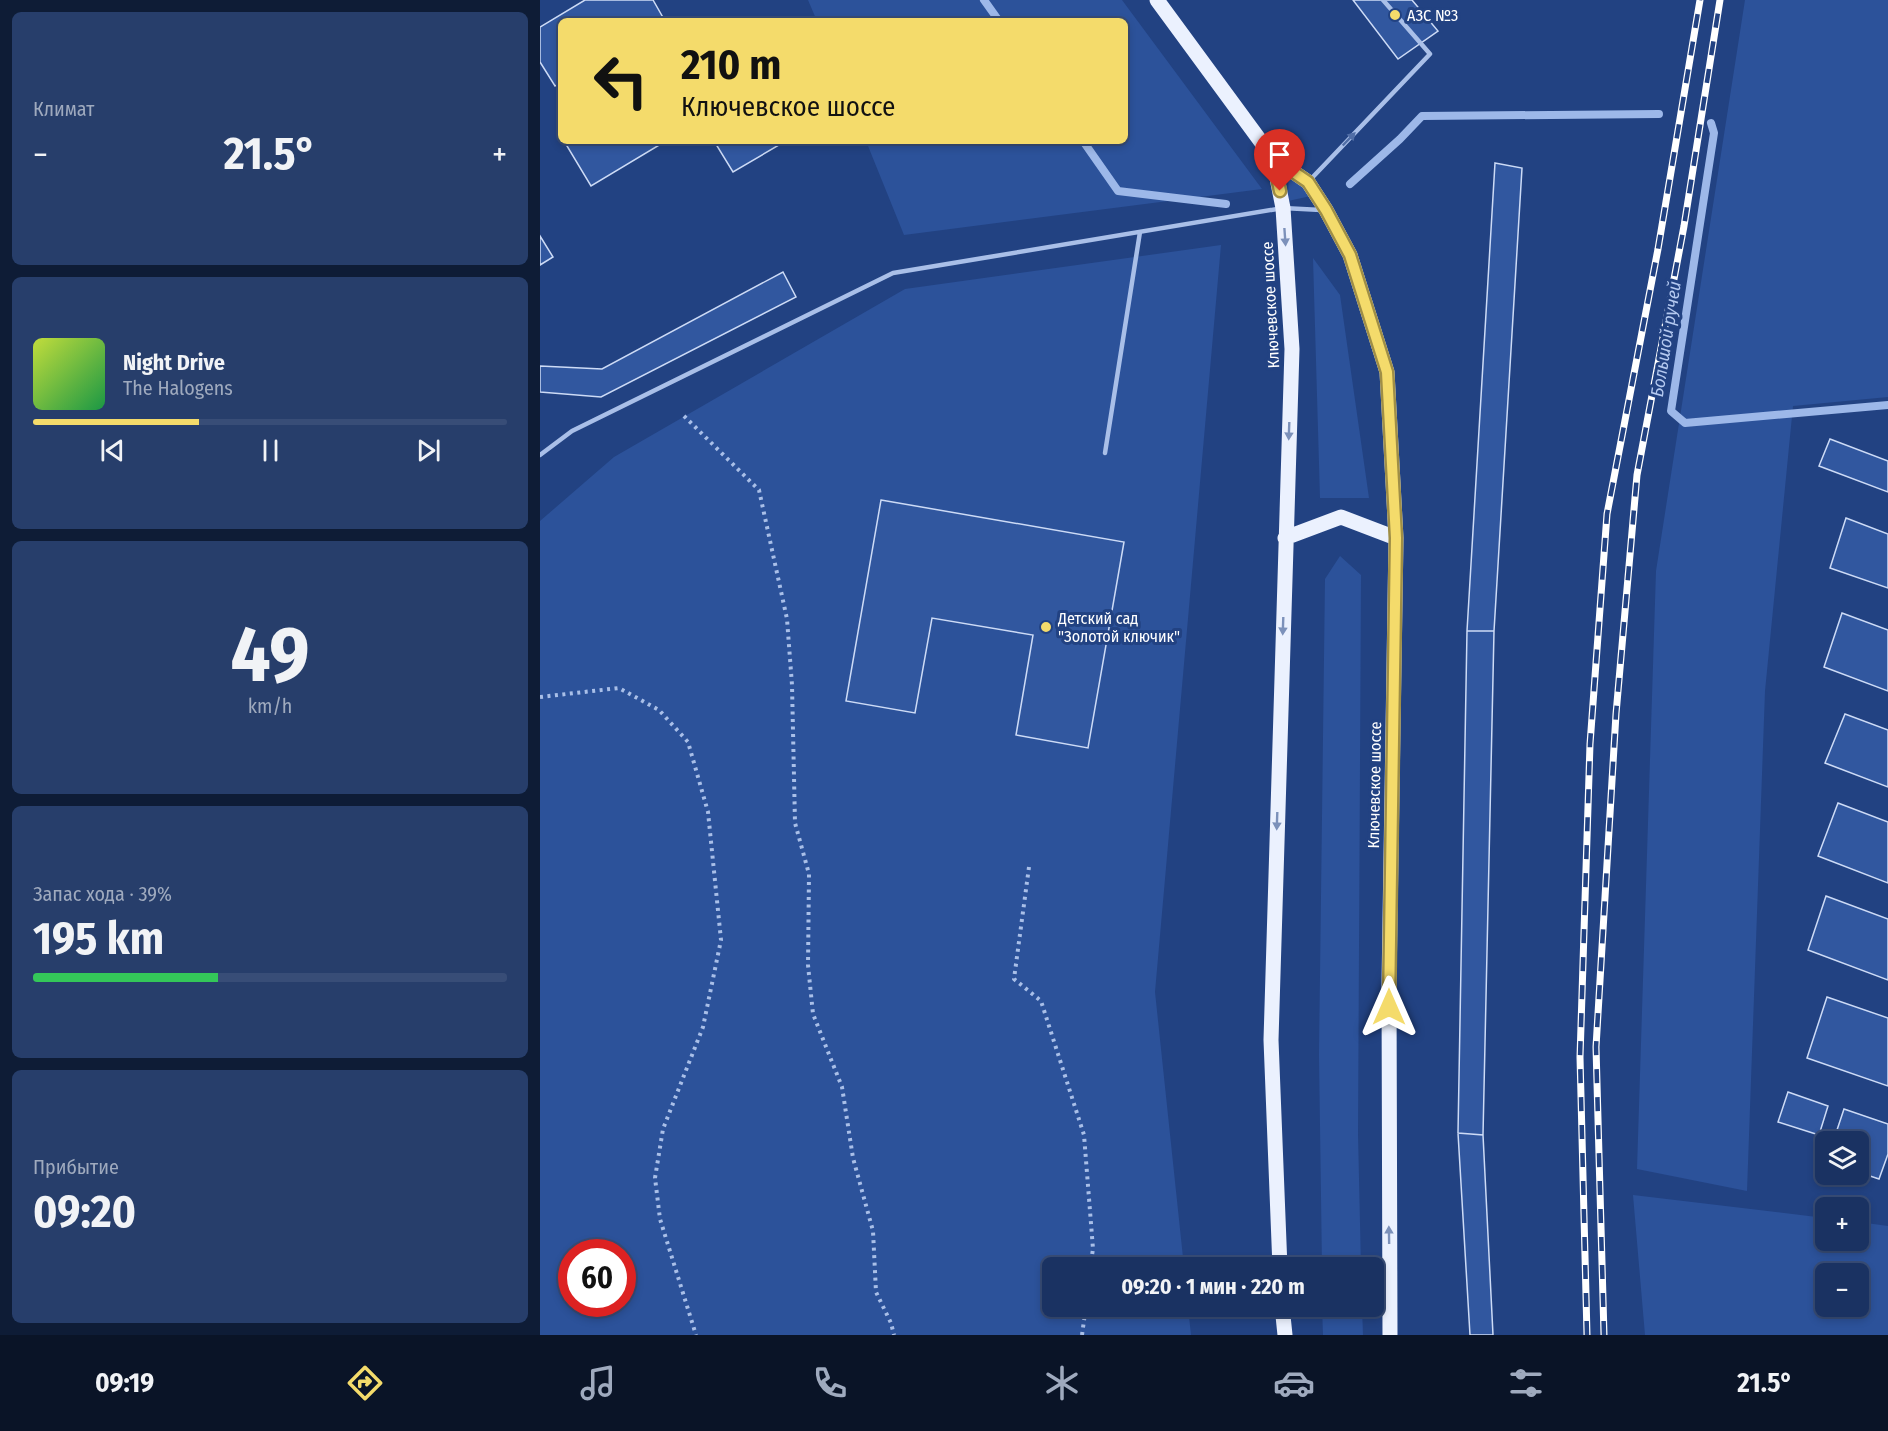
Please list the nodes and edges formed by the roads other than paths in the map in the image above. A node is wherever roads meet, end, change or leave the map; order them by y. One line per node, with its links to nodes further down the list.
1 (1383, 0): 4 (lane, one-way to 1)
2 (1159, 1): 3 (main road)
3 (1273, 158): 4 (main road, Ключевское шоссе); 5 (main road, Ключевское шоссе)
4 (1308, 182): 6 (main road, Ключевское шоссе)
5 (1283, 208): 6 (lane); 7 (lane); 10 (main road, Ключевское шоссе, one-way to 10)
6 (1326, 210): 11 (main road, Ключевское шоссе)
7 (1140, 232): 8 (lane); 9 (lane)
8 (1105, 453)
9 (540, 455)
10 (1286, 538): 11 (main road); 12 (main road, Ключевское шоссе, one-way to 12)
11 (1396, 538): 15 (main road, Ключевское шоссе, one-way to 11)
12 (1280, 1257)
13 (1283, 1317): 14 (main road)
14 (1285, 1335)
15 (1390, 1335)

